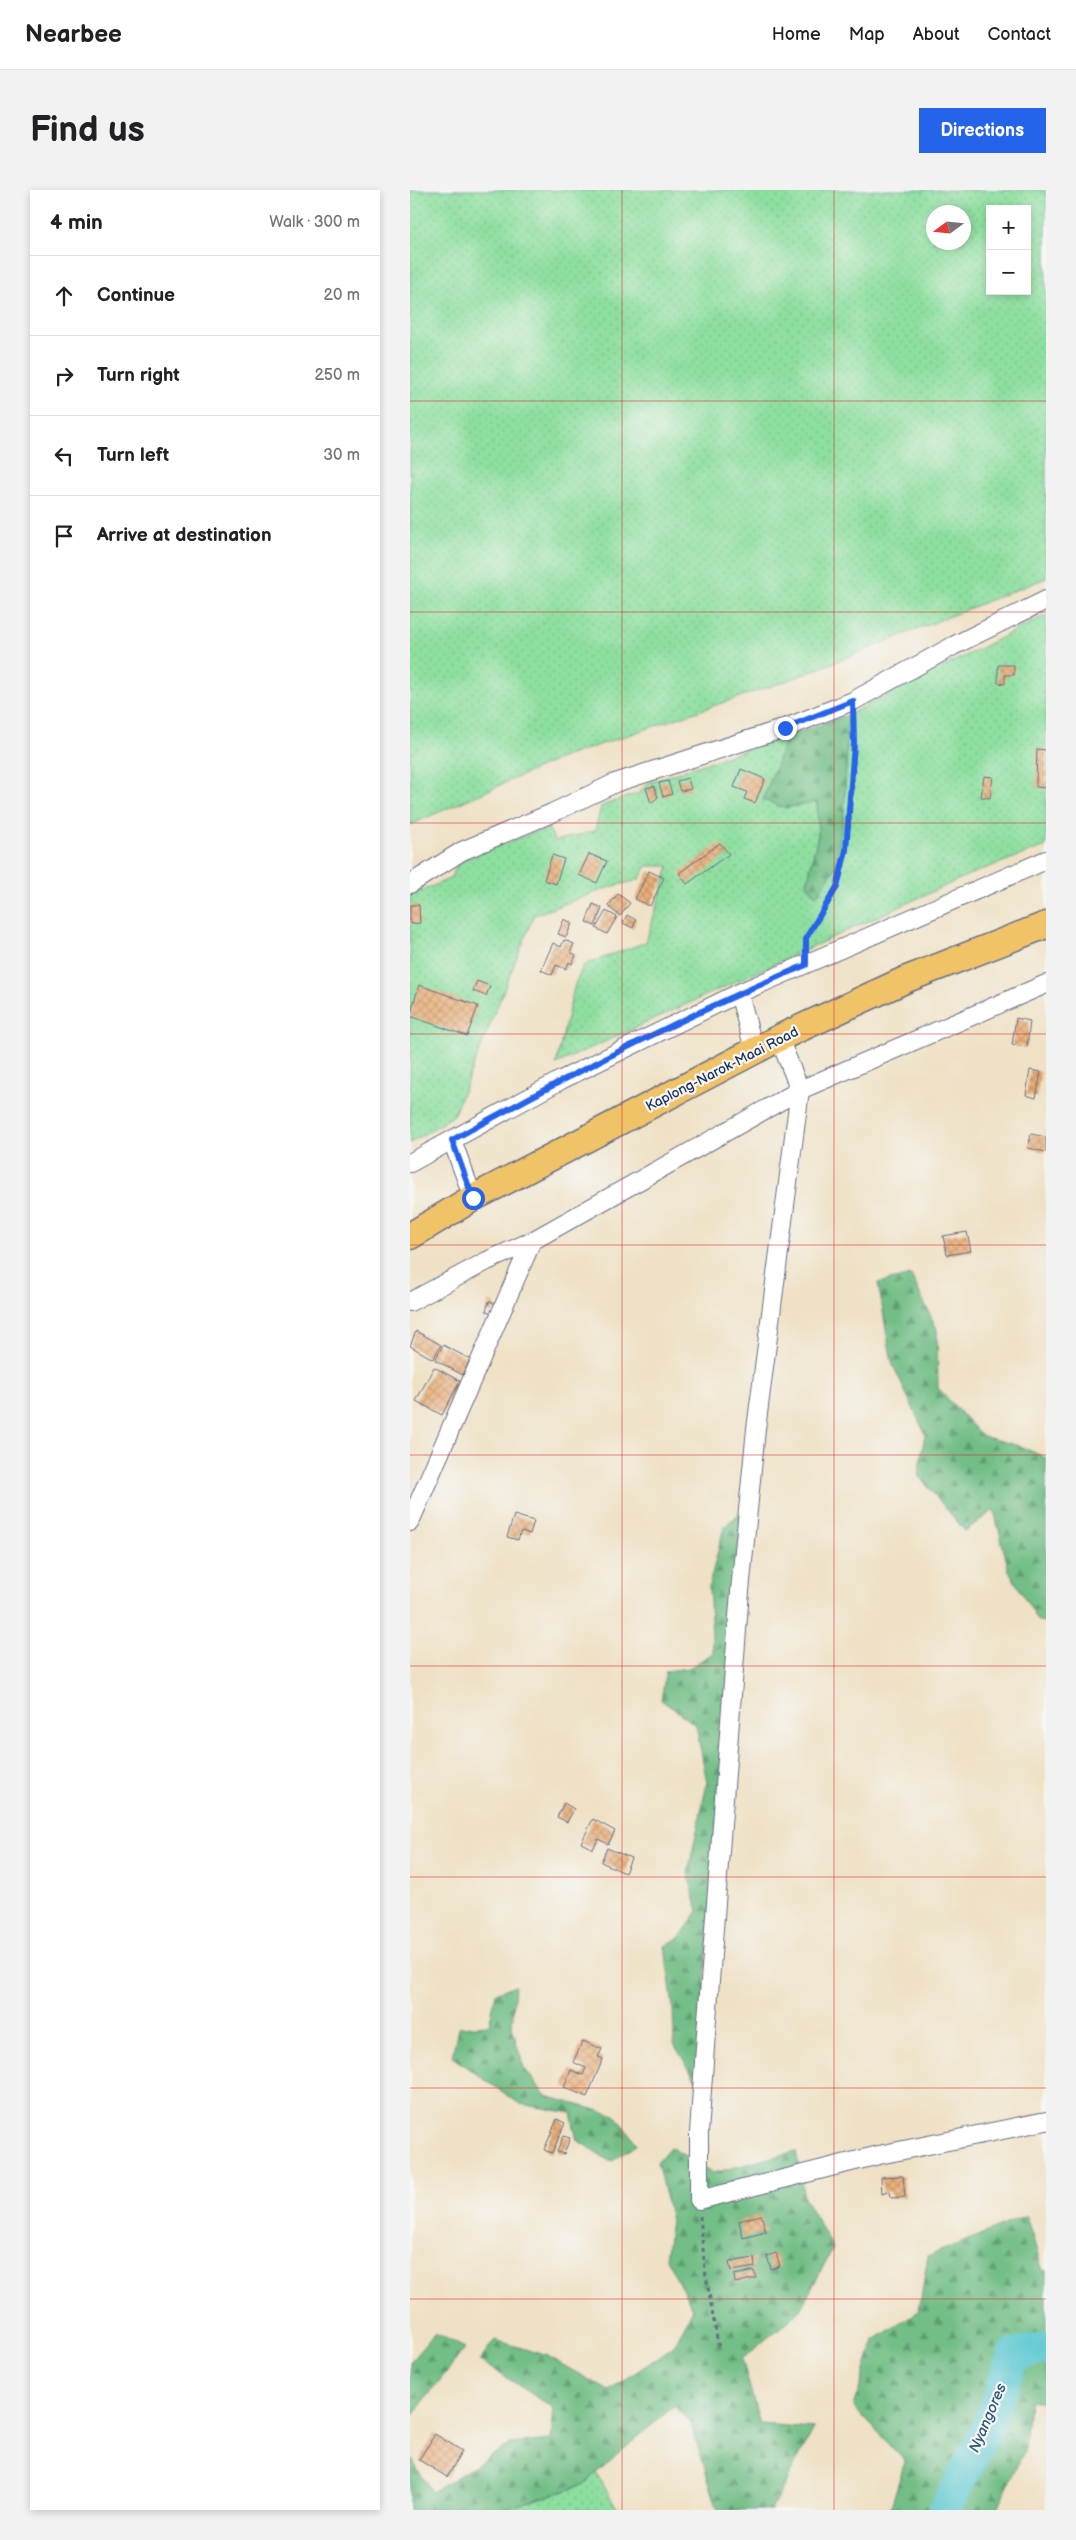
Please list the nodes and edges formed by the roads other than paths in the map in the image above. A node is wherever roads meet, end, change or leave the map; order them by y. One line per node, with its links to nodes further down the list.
1 (1046, 600): 3 (street)
2 (1045, 866): 6 (street)
3 (410, 884)
4 (1046, 925): 7 (highway, Kaplong-Narok-Maai Road)
5 (1046, 984): 9 (street)
6 (739, 993): 8 (street); 10 (street)
7 (780, 1038): 8 (highway, Kaplong-Narok-Maai Road); 9 (street)
8 (755, 1052): 12 (highway, Kaplong-Narok-Maai Road)
9 (800, 1090): 14 (street); 17 (street)
10 (452, 1140): 11 (street); 12 (street)
11 (410, 1163)
12 (473, 1198): 13 (highway, Kaplong-Narok-Maai Road)
13 (410, 1236)
14 (532, 1241): 15 (street); 16 (street)
15 (410, 1302)
16 (410, 1522)
17 (1046, 2121)

